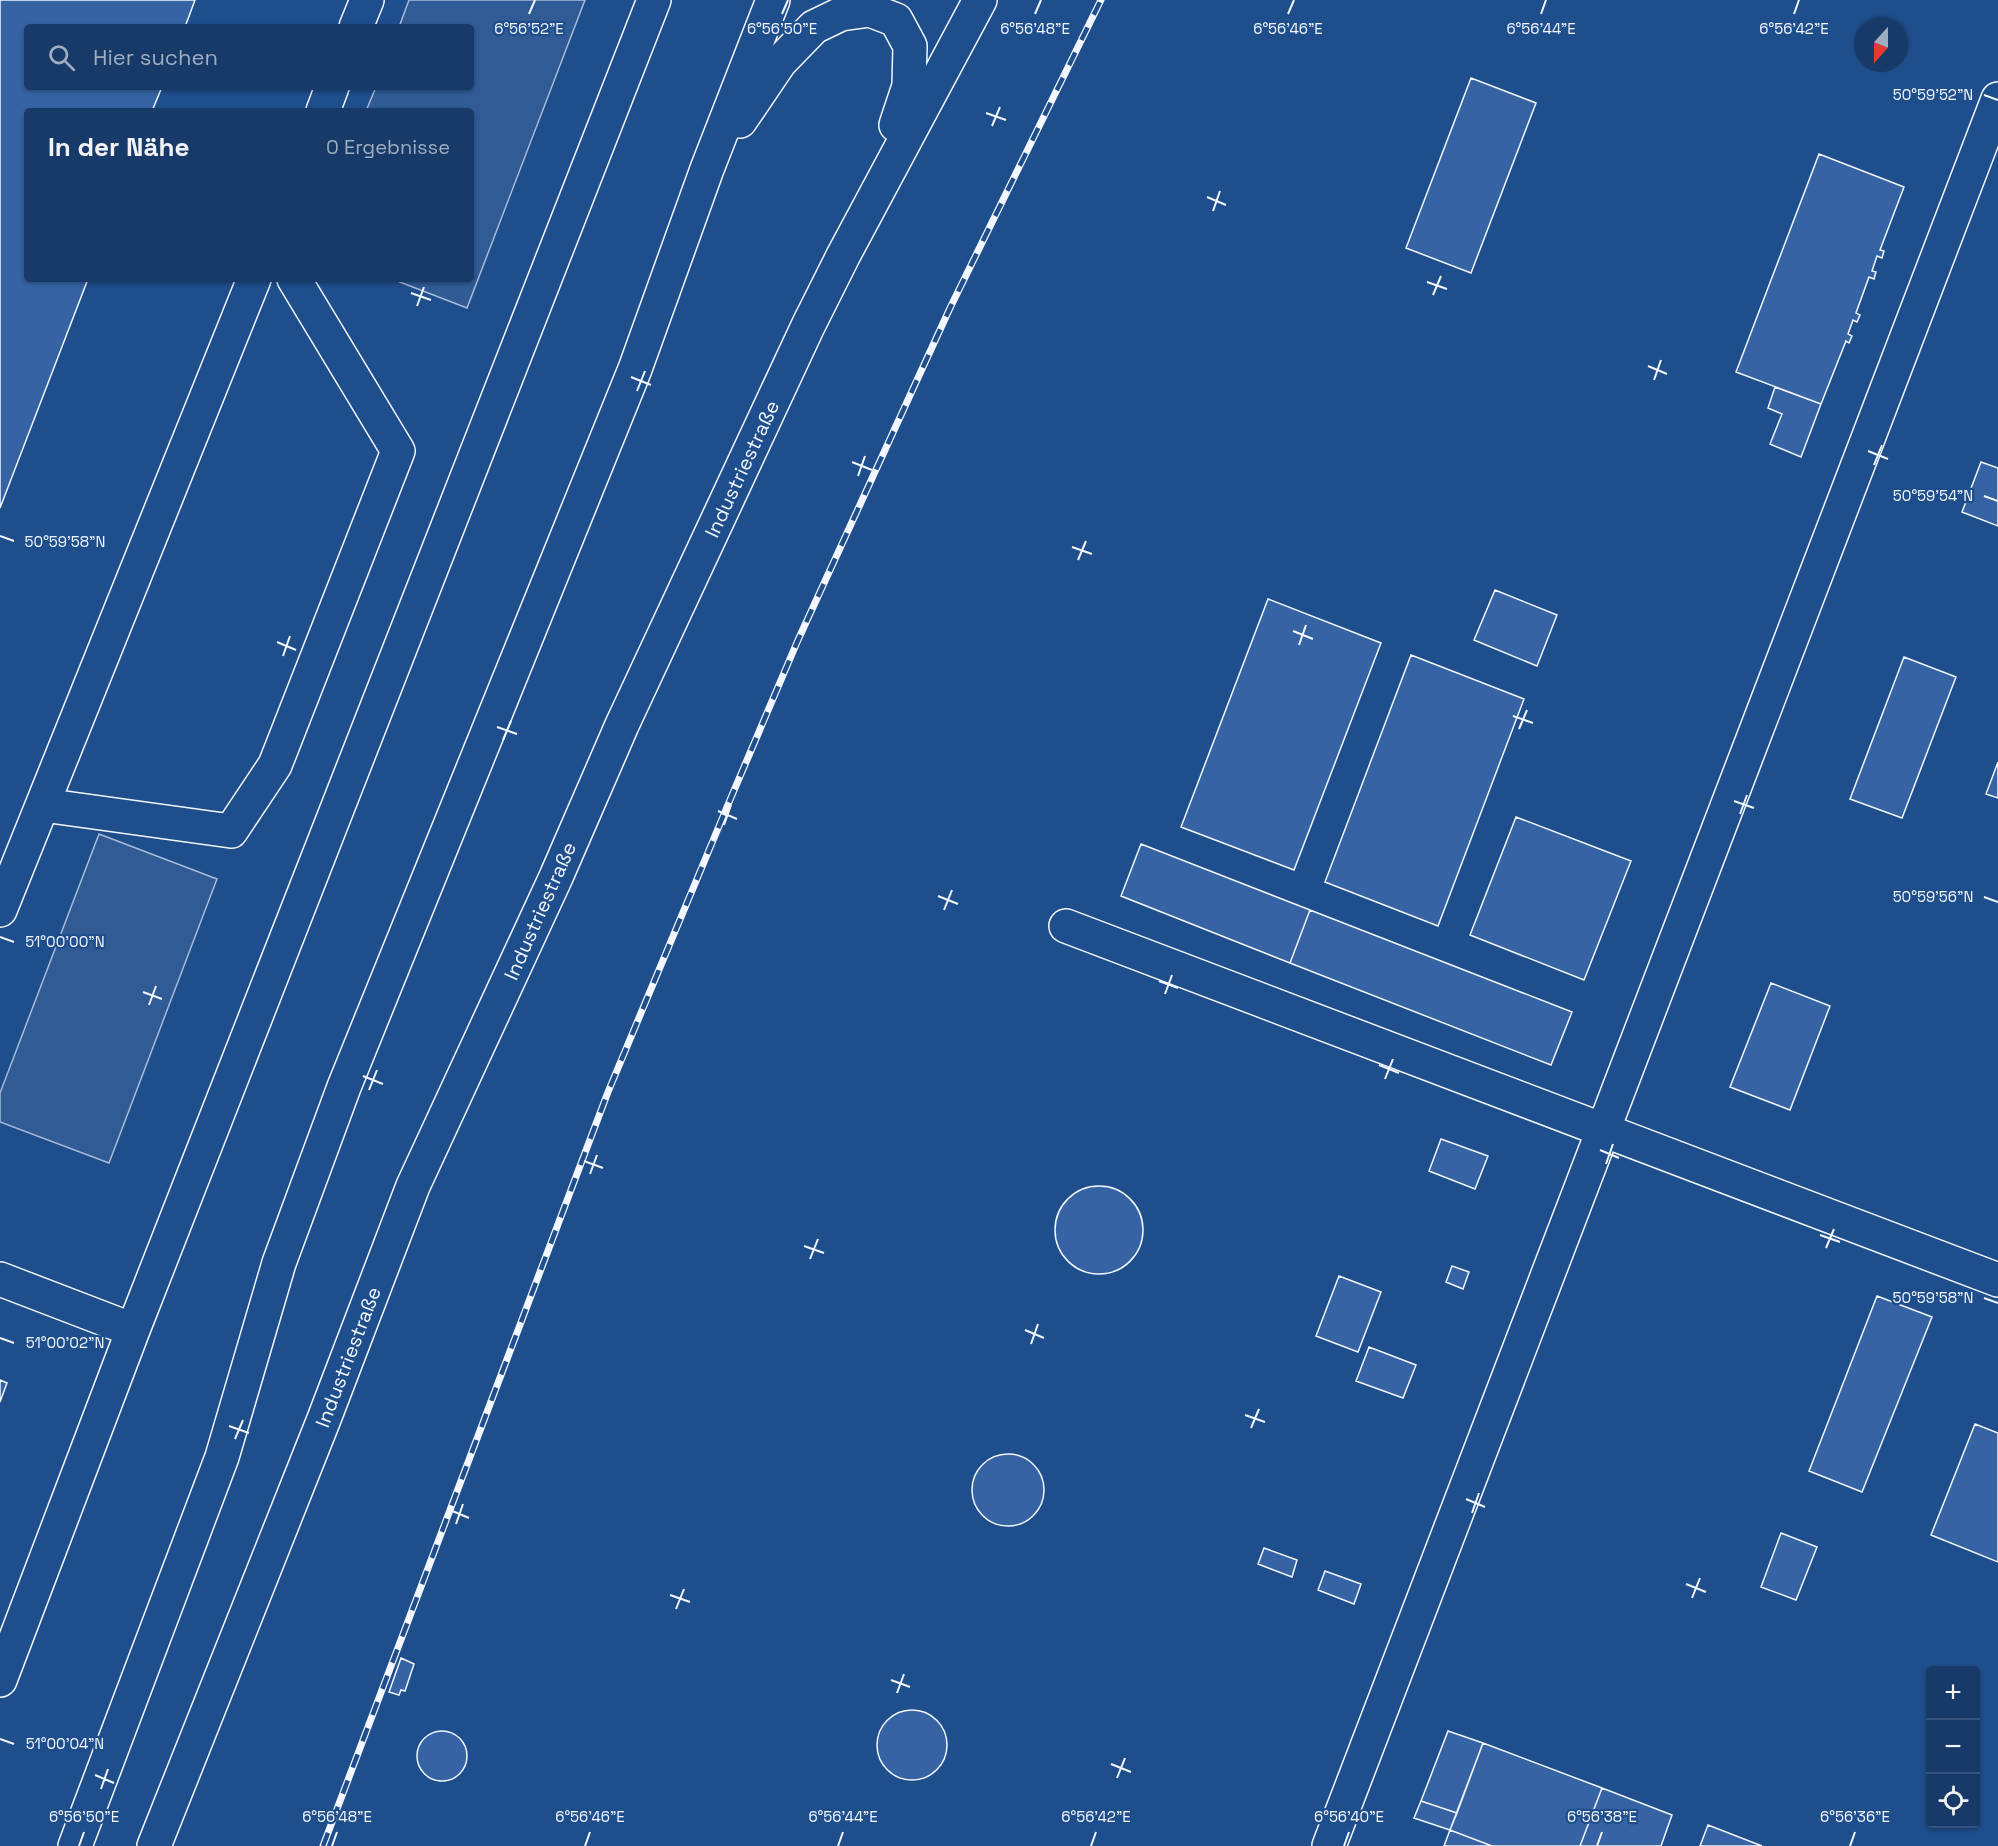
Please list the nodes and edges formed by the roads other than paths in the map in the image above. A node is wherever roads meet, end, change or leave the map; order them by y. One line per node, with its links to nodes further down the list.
1 (367, 0): 5 (main road)
2 (654, 0): 19 (main road)
3 (773, 0): 9 (main road)
4 (980, 0): 10 (main road, Industriestraße)
5 (357, 24)
6 (331, 90): 8 (main road)
7 (1998, 99): 16 (main road)
8 (323, 108)
9 (707, 169): 10 (main road); 21 (main road)
10 (843, 256): 22 (main road, Industriestraße)
11 (253, 282): 13 (main road)
12 (296, 282): 13 (main road)
13 (43, 804): 14 (main road)
14 (0, 910)
15 (1066, 926): 16 (main road)
16 (1603, 1131): 18 (main road); 23 (main road)
17 (0, 1279): 19 (main road)
18 (1998, 1280)
19 (133, 1330): 20 (main road)
20 (0, 1680)
21 (75, 1846)
22 (154, 1846)
23 (1329, 1846)

